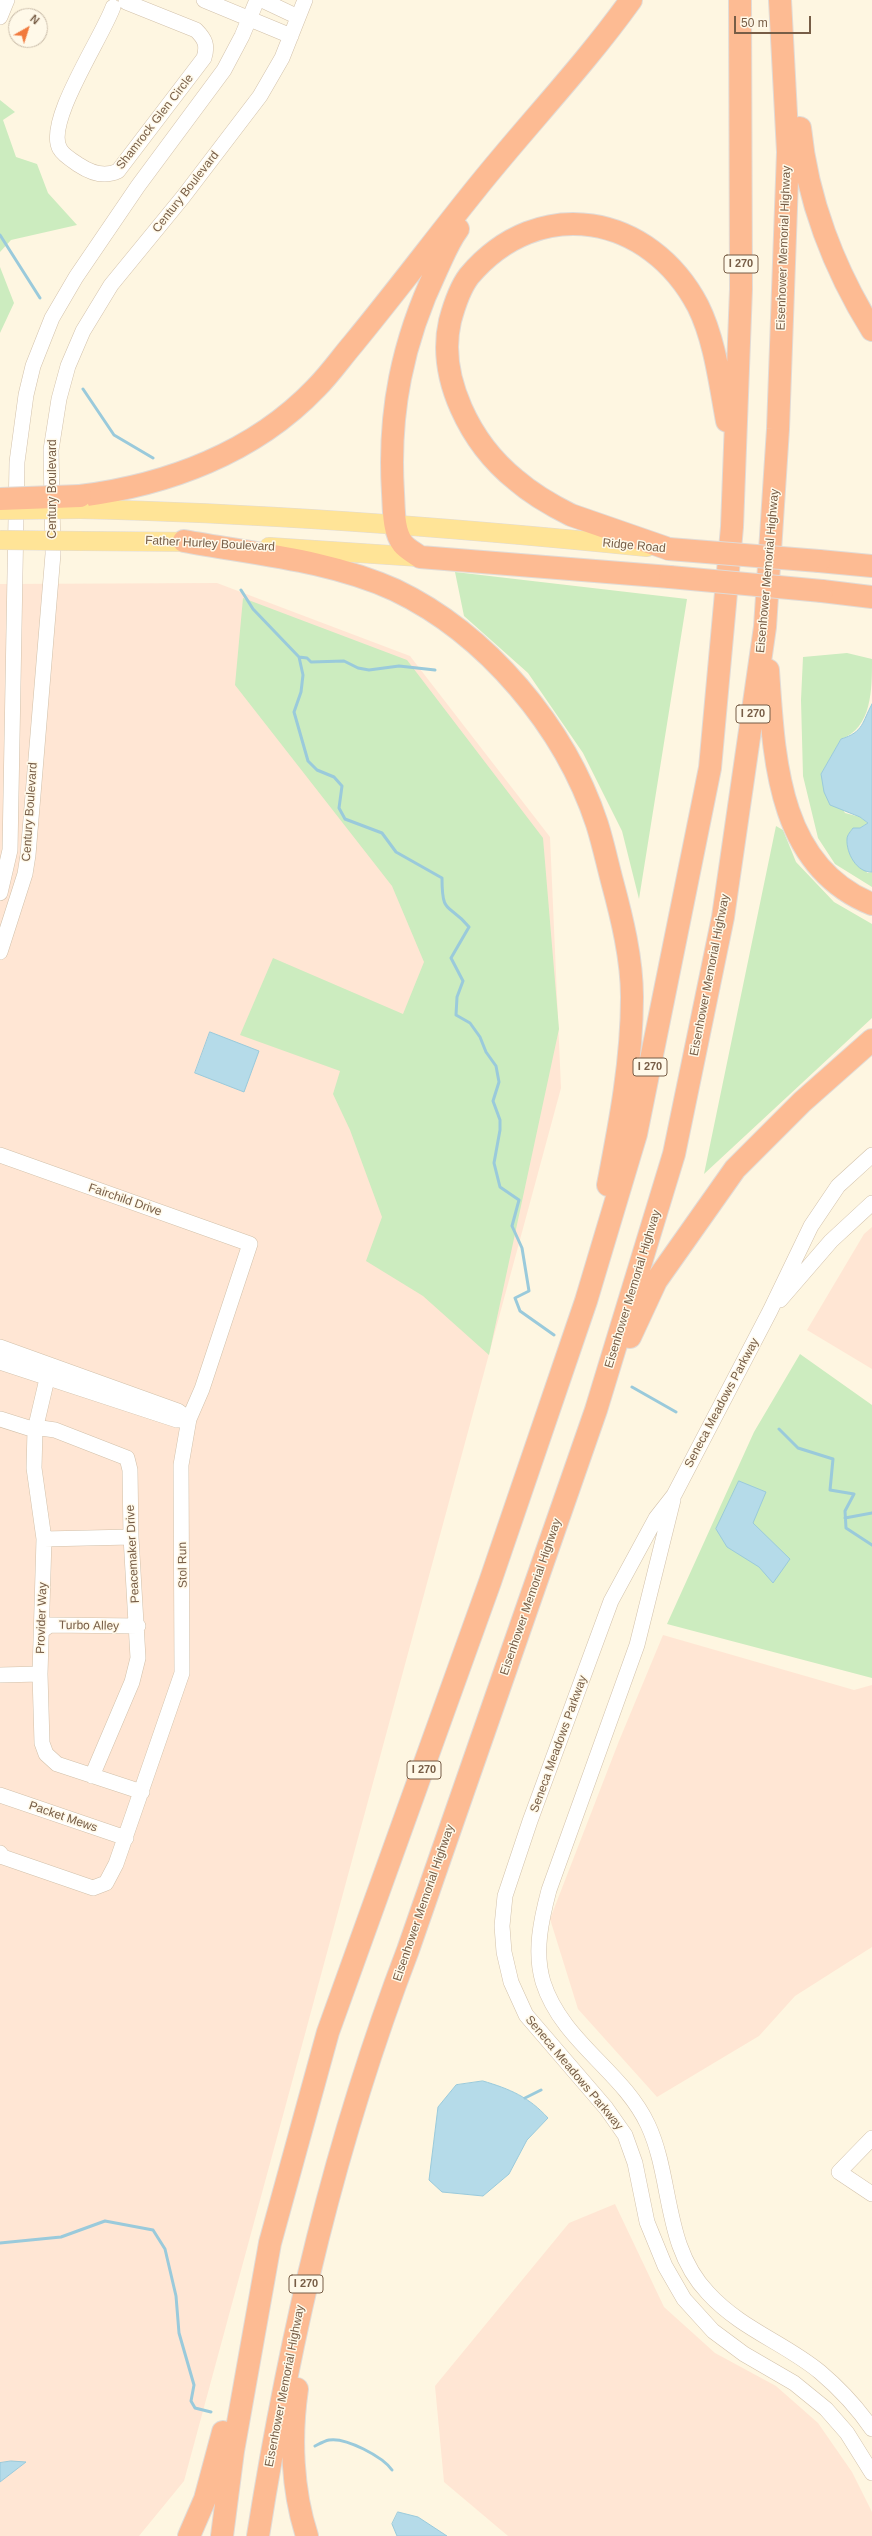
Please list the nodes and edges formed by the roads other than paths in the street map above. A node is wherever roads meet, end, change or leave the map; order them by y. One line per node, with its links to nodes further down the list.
1 (7, 0): 11 (street)
2 (204, 0): 13 (street)
3 (257, 0): 13 (street, Century Boulevard)
4 (262, 0): 12 (street)
5 (305, 0): 12 (street, Century Boulevard)
6 (631, 0): 15 (highway)
7 (740, 0): 21 (highway, I 270)
8 (780, 0): 28 (highway, Eisenhower Memorial Highway / I 270)
9 (792, 0): 16 (highway)
10 (118, 2): 10 (street, Shamrock Glen Circle)
11 (0, 17)
12 (298, 17): 14 (street, Century Boulevard)
13 (250, 20): 14 (street); 29 (street, Century Boulevard)
14 (291, 36): 31 (street, Century Boulevard)
15 (526, 131): 18 (highway); 20 (highway)
16 (872, 330)
17 (0, 499): 18 (highway, bridge)
18 (80, 503): 19 (main road, bridge); 20 (main road)
19 (0, 510)
20 (396, 526): 24 (main road, Ridge Road); 25 (highway)
21 (732, 527): 24 (highway); 37 (highway, I 270)
22 (0, 540): 23 (main road, Father Hurley Boulevard, bridge)
23 (184, 541): 25 (main road, Father Hurley Boulevard); 37 (highway)
24 (669, 549): 26 (highway, Ridge Road, bridge)
25 (420, 557): 27 (highway, bridge)
26 (872, 566)
27 (868, 597)
28 (765, 627): 30 (highway); 42 (highway, Eisenhower Memorial Highway / I 270)
29 (0, 893)
30 (872, 904)
31 (0, 952)
32 (872, 1040): 42 (highway)
33 (0, 1155): 36 (street, Fairchild Drive)
34 (872, 1155): 38 (street, Seneca Meadows Parkway)
35 (872, 1203): 38 (street, Seneca Meadows Parkway)
36 (250, 1244): 44 (street, Stol Run)
37 (586, 1301): 61 (highway, I 270)
38 (770, 1311): 46 (street, Seneca Meadows Parkway)
39 (0, 1347): 41 (street)
40 (0, 1362): 41 (street)
41 (49, 1372): 44 (street); 45 (street, Provider Way)
42 (596, 1410): 58 (highway, Eisenhower Memorial Highway / I 270)
43 (0, 1419): 45 (street, Peacemaker Drive)
44 (189, 1419): 54 (street, Stol Run)
45 (35, 1430): 47 (street, Peacemaker Drive); 48 (street, Provider Way)
46 (674, 1495): 62 (street, Seneca Meadows Parkway); 63 (street, Seneca Meadows Parkway)
47 (131, 1537): 48 (street); 49 (street, Peacemaker Drive)
48 (44, 1539): 50 (street, Provider Way)
49 (138, 1626): 50 (street, Turbo Alley); 53 (street, Peacemaker Drive)
50 (43, 1630): 51 (street, Provider Way)
51 (40, 1674): 52 (street); 53 (street, Provider Way)
52 (0, 1675)
53 (92, 1776): 54 (street, Provider Way)
54 (142, 1792): 56 (street, Stol Run)
55 (0, 1795): 56 (street, Packet Mews)
56 (126, 1838): 57 (street, Stol Run)
57 (0, 1853)
58 (375, 2036): 66 (highway, Eisenhower Memorial Highway / I 270); 67 (highway)
59 (872, 2138): 60 (street)
60 (872, 2194)
61 (270, 2243): 64 (highway); 65 (highway, I 270)
62 (872, 2429)
63 (872, 2473)
64 (189, 2536)
65 (222, 2536)
66 (258, 2536)
67 (307, 2536)

